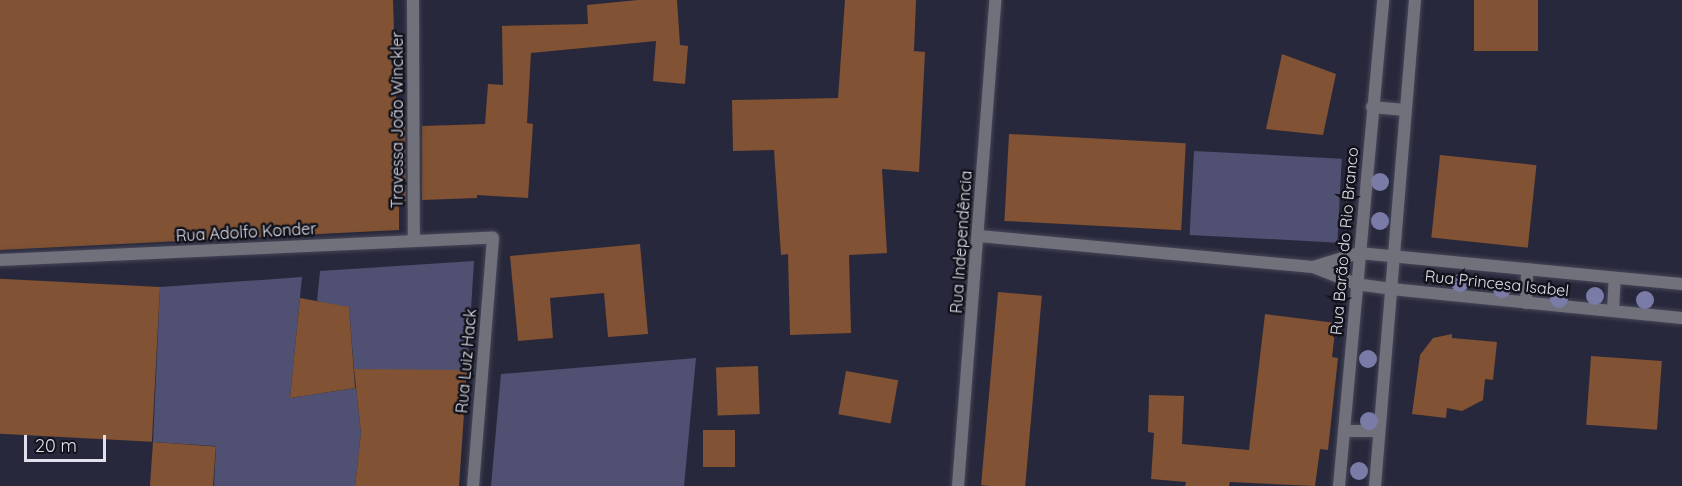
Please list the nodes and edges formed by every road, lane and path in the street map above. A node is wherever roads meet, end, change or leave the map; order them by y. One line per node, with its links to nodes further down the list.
1 (413, 0): 9 (street, Travessa João Winckler)
2 (995, 0): 7 (street, Rua Independência)
3 (1383, 0): 5 (street, Rua Barão do Rio Branco)
4 (1415, 0): 6 (street)
5 (1372, 107): 6 (street); 10 (street, Rua Barão do Rio Branco)
6 (1405, 110): 11 (street)
7 (978, 236): 13 (street, Rua Princesa Isabel); 25 (street, Rua Independência)
8 (493, 238): 9 (street, Rua Adolfo Konder); 24 (street, Rua Luiz Hack)
9 (414, 240): 12 (street, Rua Adolfo Konder)
10 (1359, 253): 11 (street, Rua Princesa Isabel); 13 (street, Rua Princesa Isabel); 16 (street, Rua Barão do Rio Branco)
11 (1395, 256): 14 (street, Rua Princesa Isabel); 18 (street)
12 (0, 261)
13 (1313, 267): 16 (street, Rua Princesa Isabel)
14 (1527, 269): 15 (street, Rua Princesa Isabel); 19 (street)
15 (1616, 278): 17 (street, Rua Princesa Isabel); 20 (street)
16 (1356, 284): 18 (street, Rua Princesa Isabel); 22 (street, Rua Barão do Rio Branco)
17 (1682, 284)
18 (1391, 289): 19 (street, Rua Princesa Isabel); 23 (street)
19 (1527, 303): 20 (street, Rua Princesa Isabel)
20 (1613, 311): 21 (street, Rua Princesa Isabel)
21 (1682, 318)
22 (1344, 431): 23 (street); 26 (street, Rua Barão do Rio Branco)
23 (1379, 431): 27 (street)
24 (473, 486)
25 (958, 486)
26 (1339, 486)
27 (1375, 486)

